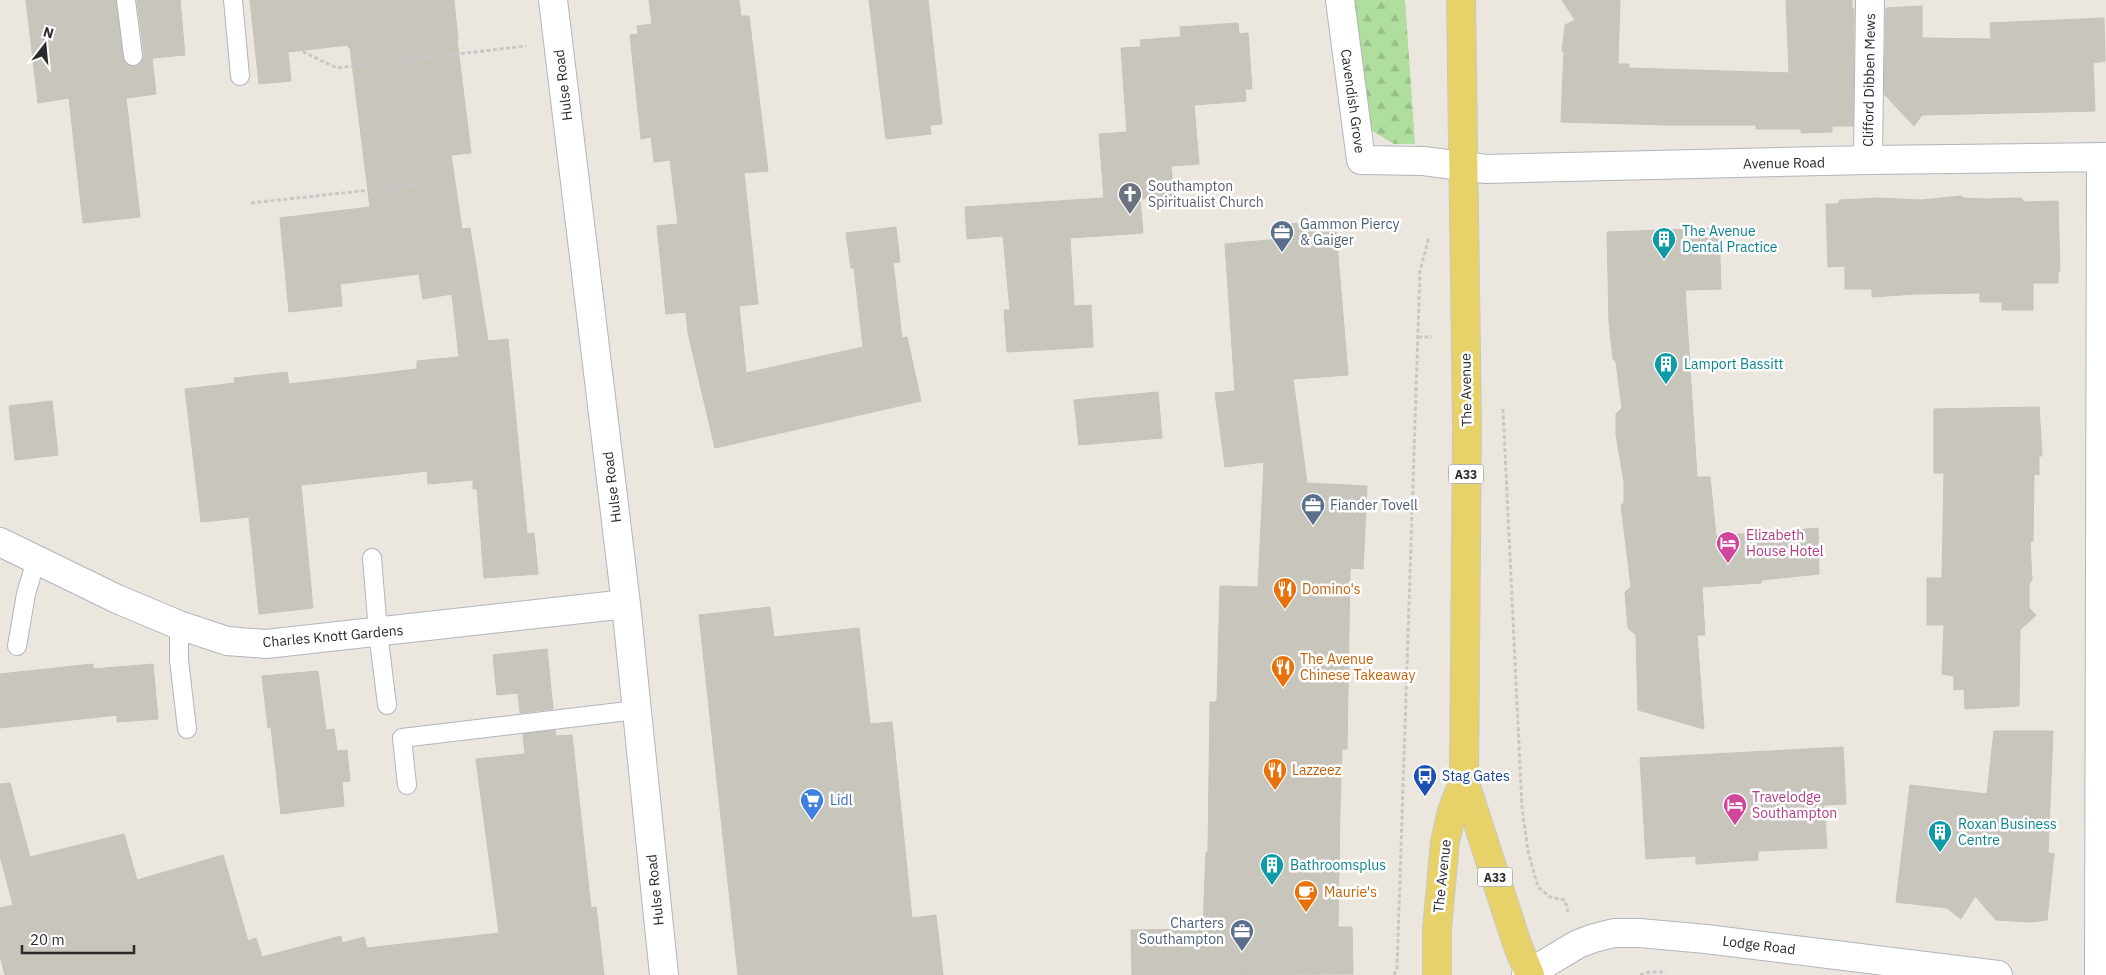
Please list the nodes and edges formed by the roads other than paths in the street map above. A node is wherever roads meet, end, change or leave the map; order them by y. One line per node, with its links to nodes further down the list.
1 (126, 0): 7 (lane)
2 (233, 0): 8 (lane)
3 (553, 0): 15 (street, Hulse Road)
4 (1340, 0): 11 (street, Cavendish Grove)
5 (1461, 0): 11 (main road, The Avenue / A33)
6 (1870, 0): 10 (street, Clifford Dibben Mews)
7 (133, 56)
8 (240, 76)
9 (2104, 157): 10 (street, Avenue Road); 28 (street)
10 (1868, 160): 11 (street, Avenue Road)
11 (1463, 167): 22 (main road, The Avenue / A33)
12 (0, 542): 14 (street, Charles Knott Gardens)
13 (372, 558): 17 (lane)
14 (36, 560): 16 (street, Charles Knott Gardens); 18 (lane)
15 (626, 604): 17 (street, Charles Knott Gardens); 20 (street, Hulse Road)
16 (179, 626): 17 (street, Charles Knott Gardens); 21 (lane)
17 (378, 632): 19 (lane)
18 (17, 646)
19 (387, 705)
20 (636, 710): 23 (lane); 25 (street, Hulse Road)
21 (187, 729)
22 (1464, 780): 24 (main road, The Avenue / A33); 26 (main road, The Avenue / A33)
23 (407, 784)
24 (1528, 974): 27 (street, Lodge Road)
25 (664, 975)
26 (1437, 975)
27 (1998, 975)
28 (2100, 975)

